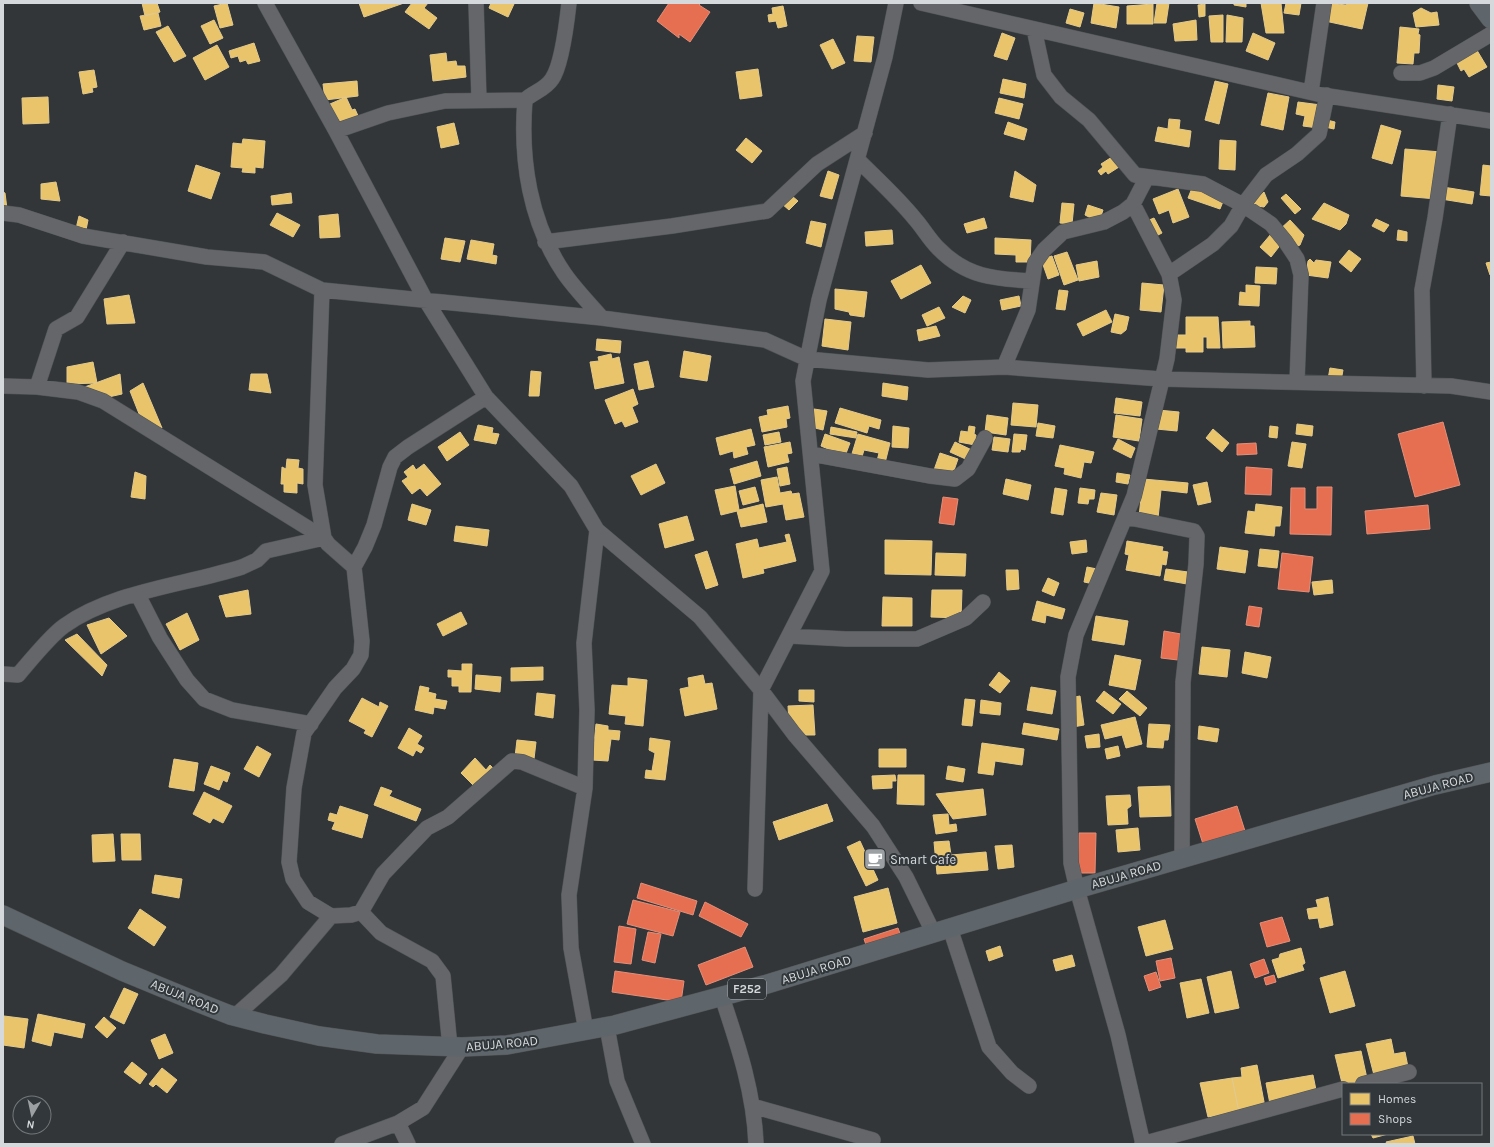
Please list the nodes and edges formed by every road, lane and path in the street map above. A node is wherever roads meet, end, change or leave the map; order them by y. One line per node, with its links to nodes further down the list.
1 (265, 3): 18 (street)
2 (476, 3): 14 (street)
3 (569, 3): 15 (street)
4 (896, 3): 19 (street)
5 (921, 3): 9 (street)
6 (1324, 3): 12 (street)
7 (1479, 3): 8 (main road)
8 (1491, 20)
9 (1034, 29): 12 (street); 21 (street)
10 (1491, 34): 11 (street)
11 (1401, 73)
12 (1311, 92): 13 (street)
13 (1327, 95): 16 (street); 23 (street)
14 (479, 100): 15 (street); 18 (street)
15 (525, 100): 26 (street)
16 (1450, 114): 17 (street); 37 (street)
17 (1491, 121)
18 (336, 131): 30 (street)
19 (865, 133): 20 (street); 26 (street)
20 (858, 160): 28 (street); 32 (street)
21 (1146, 177): 22 (street); 23 (street)
22 (1133, 204): 27 (street); 28 (street)
23 (1243, 205): 27 (street); 35 (street)
24 (3, 213): 25 (street)
25 (123, 242): 29 (street); 38 (street)
26 (545, 242): 31 (street)
27 (1169, 274): 34 (street)
28 (1032, 281): 33 (street)
29 (322, 290): 30 (street); 45 (street)
30 (425, 299): 31 (street); 40 (street)
31 (602, 318): 32 (street)
32 (807, 359): 33 (street); 42 (street)
33 (1004, 367): 34 (street)
34 (1161, 379): 35 (street); 43 (street)
35 (1297, 382): 37 (street)
36 (3, 386): 38 (street)
37 (1424, 386): 39 (street)
38 (37, 387): 45 (street)
39 (1491, 392)
40 (486, 398): 44 (street); 46 (street)
41 (985, 438): 42 (street)
42 (811, 454): 49 (street)
43 (1125, 517): 55 (street); 56 (street)
44 (597, 530): 51 (street); 54 (street)
45 (324, 538): 46 (street); 47 (street)
46 (354, 567): 52 (street)
47 (138, 595): 50 (street); 52 (street)
48 (983, 602): 49 (street)
49 (790, 636): 51 (street)
50 (3, 674)
51 (761, 690): 57 (street); 61 (street)
52 (311, 724): 60 (street)
53 (1491, 772): 55 (main road, ABUJA ROAD / F252)
54 (585, 788): 58 (street); 65 (street)
55 (1182, 858): 56 (main road, ABUJA ROAD / F252)
56 (1077, 888): 61 (main road, ABUJA ROAD / F252); 78 (street)
57 (755, 889)
58 (361, 912): 60 (street); 66 (street)
59 (3, 915): 63 (main road, ABUJA ROAD / F252)
60 (331, 916): 63 (street)
61 (942, 931): 62 (main road, ABUJA ROAD / F252); 69 (street)
62 (722, 997): 64 (main road, ABUJA ROAD / F252); 71 (street)
63 (235, 1016): 66 (main road, ABUJA ROAD / F252)
64 (607, 1027): 65 (main road, ABUJA ROAD / F252); 76 (street)
65 (586, 1031): 66 (main road, ABUJA ROAD / F252)
66 (456, 1047): 72 (street)
67 (1409, 1072): 68 (street)
68 (1367, 1083)
69 (1029, 1086)
70 (1342, 1089): 78 (street)
71 (752, 1106): 73 (street); 77 (street)
72 (398, 1123): 74 (street); 75 (street)
73 (873, 1140)
74 (342, 1144)
75 (408, 1144)
76 (643, 1144)
77 (756, 1144)
78 (1143, 1144)

